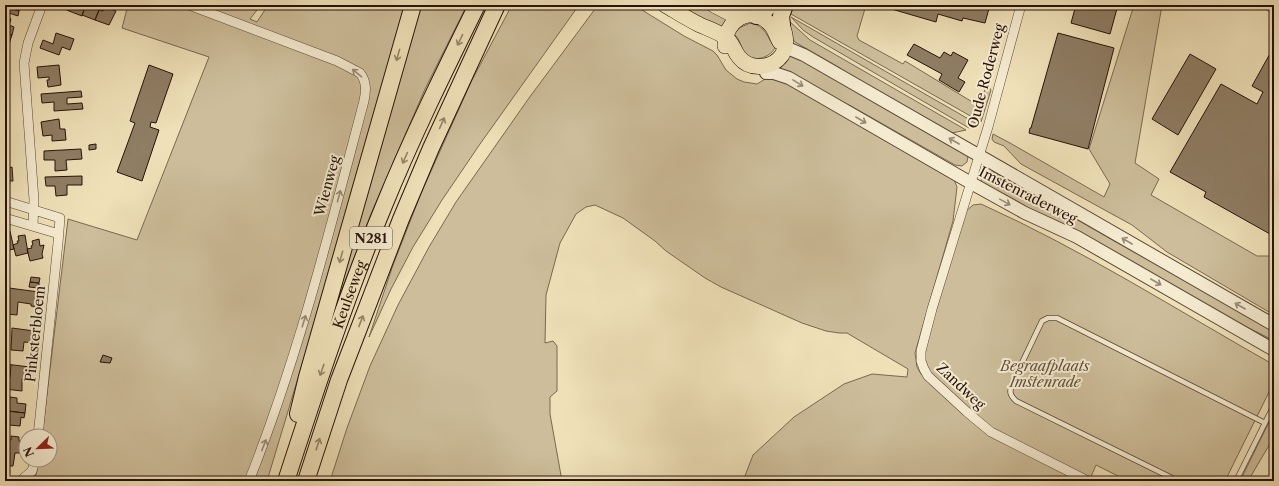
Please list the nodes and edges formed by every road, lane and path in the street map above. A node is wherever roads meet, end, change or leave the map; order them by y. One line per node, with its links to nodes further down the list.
1 (42, 5): 20 (street)
2 (189, 5): 31 (street, Wienweg, one-way to 2)
3 (413, 5): 32 (highway, N281, one-way to 32)
4 (477, 5): 32 (highway, Keulseweg / N281, one-way to 32)
5 (497, 5): 33 (highway, Keulseweg / N281, one-way to 5)
6 (665, 5): 15 (main road)
7 (714, 5): 13 (main road)
8 (770, 5): 13 (highway)
9 (785, 5): 14 (highway)
10 (1021, 5): 17 (street, Oude Roderweg)
11 (1268, 5): 12 (street)
12 (1274, 8)
13 (745, 10): 14 (main road); 15 (main road)
14 (784, 36): 15 (main road); 17 (street, Imstenraderweg, one-way to 14)
15 (726, 42): 16 (main road)
16 (766, 73): 18 (street, Imstenraderweg, one-way to 18)
17 (978, 155): 18 (street, Oude Roderweg); 24 (street, Imstenraderweg, one-way to 17)
18 (970, 183): 25 (street, Imstenraderweg, one-way to 25); 34 (street, Zandweg)
19 (5, 201): 20 (street)
20 (33, 209): 22 (street); 23 (street, Pinksterbloem)
21 (5, 218): 22 (street)
22 (33, 226): 23 (street)
23 (59, 234): 28 (street, Pinksterbloem)
24 (1274, 325)
25 (1274, 350)
26 (1274, 405): 27 (lane)
27 (1265, 423): 35 (lane); 36 (lane)
28 (39, 428)
29 (33, 468): 30 (street)
30 (20, 481)
31 (249, 481)
32 (285, 481)
33 (306, 481)
34 (1088, 481)
35 (1178, 481)
36 (1236, 481)

